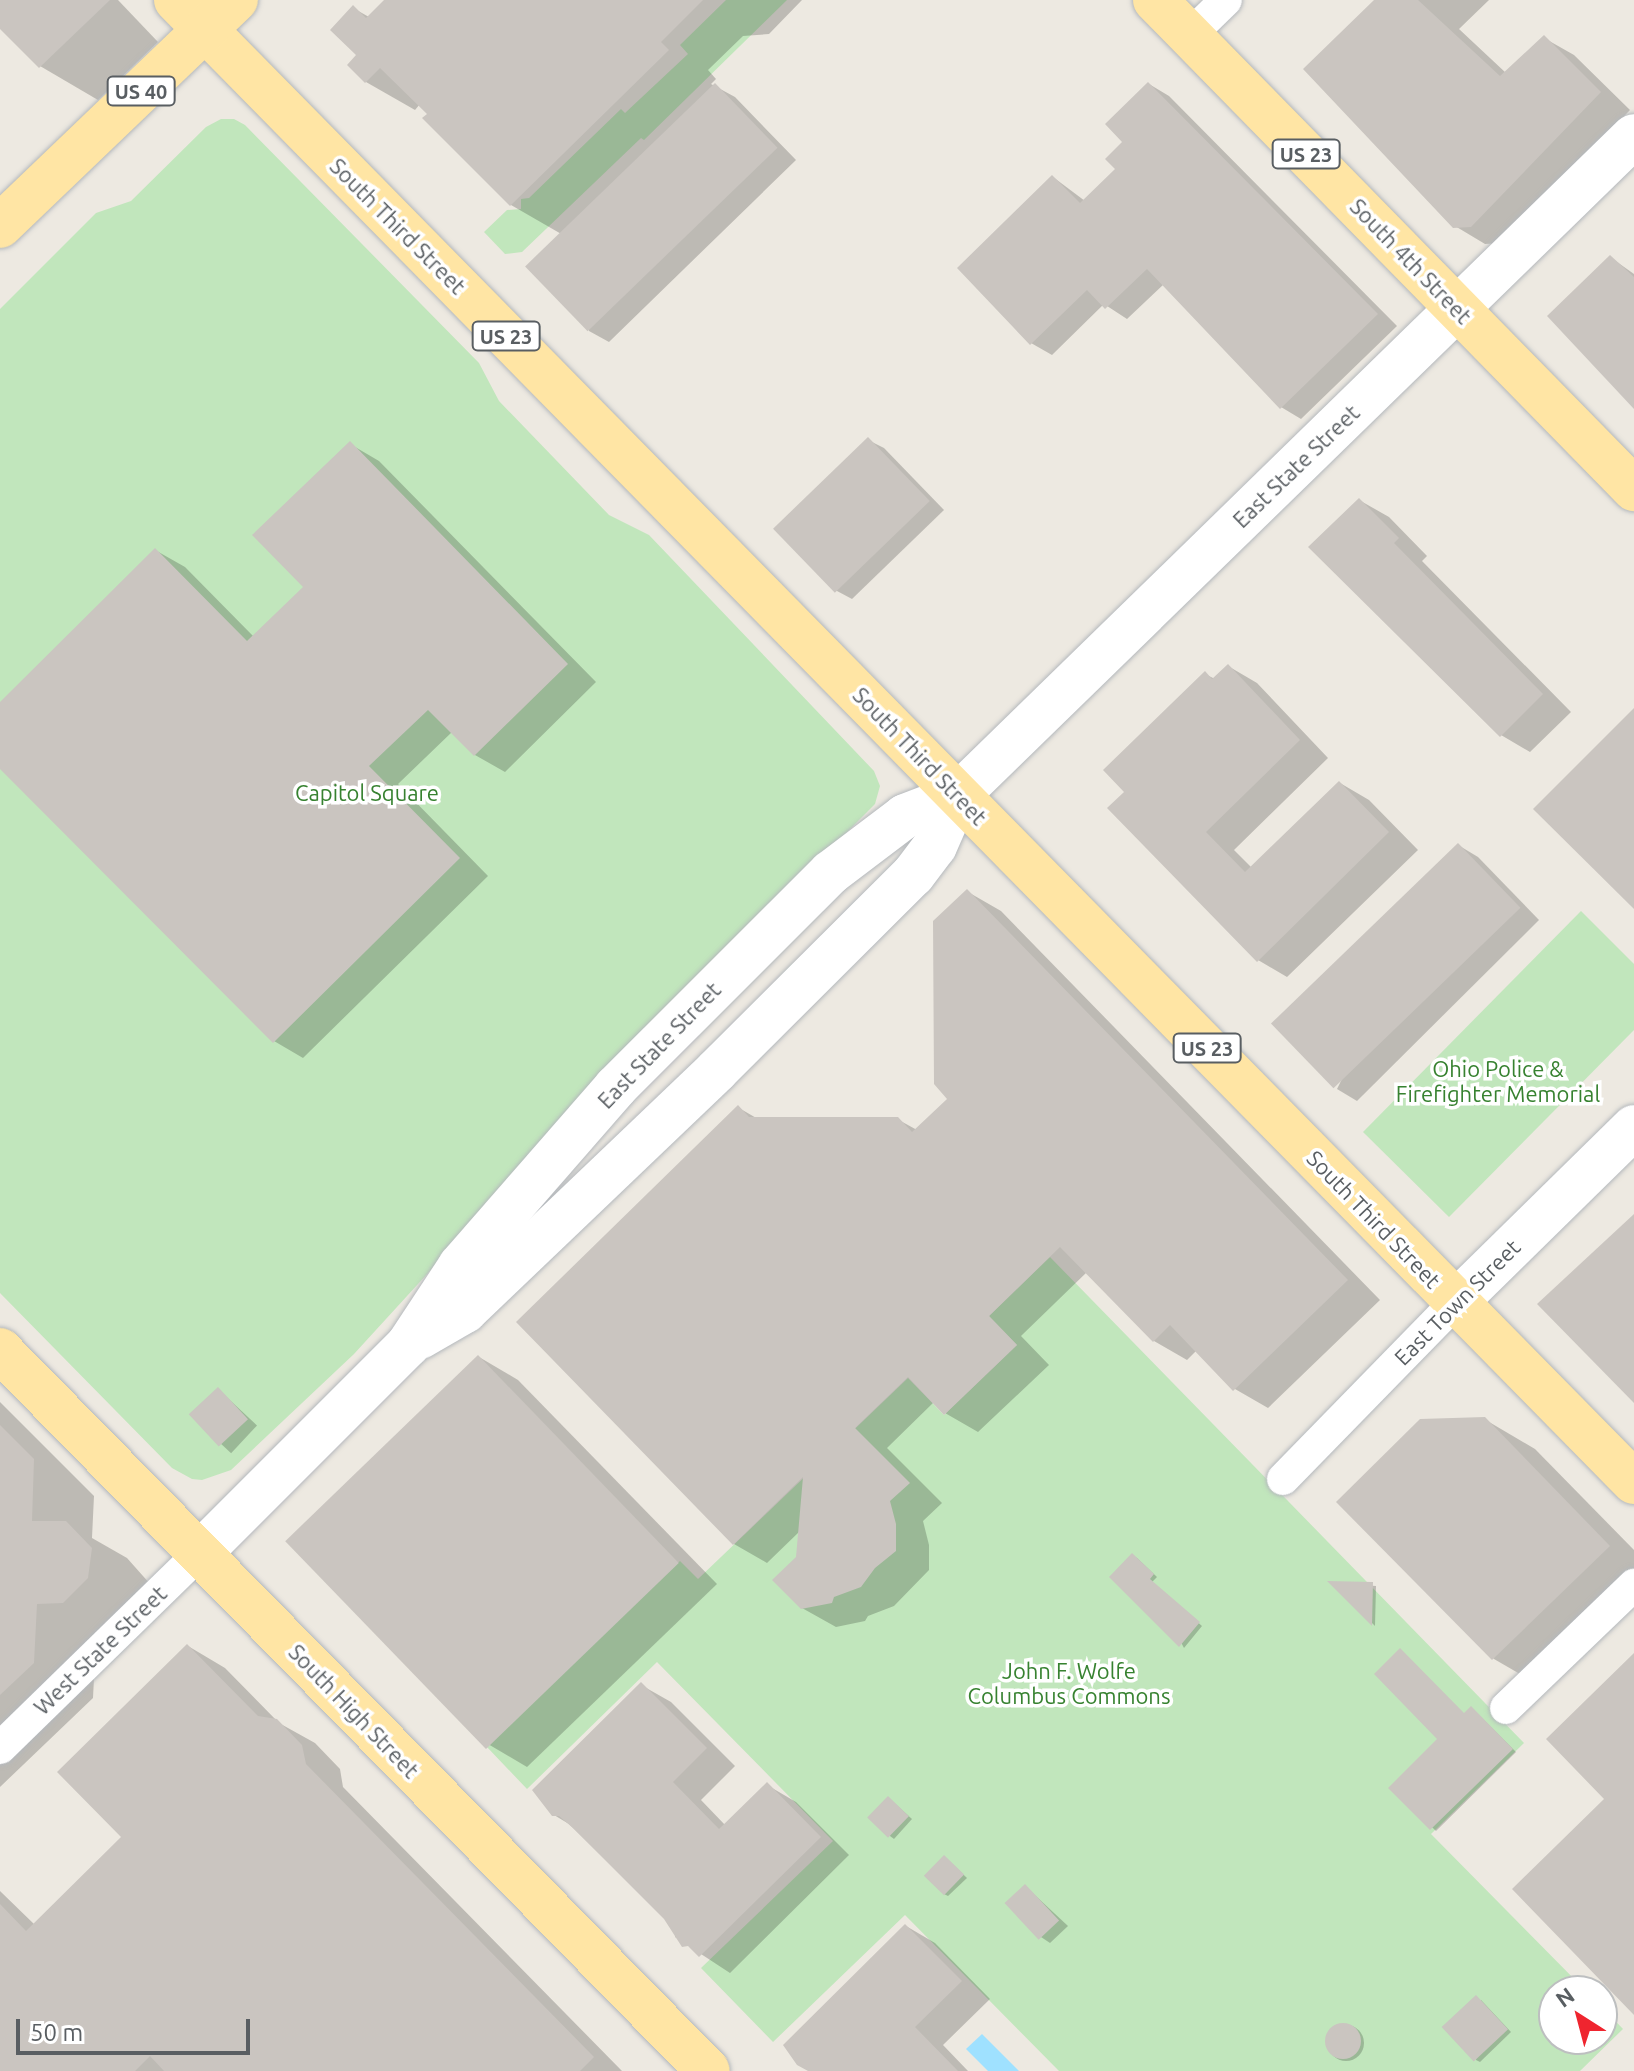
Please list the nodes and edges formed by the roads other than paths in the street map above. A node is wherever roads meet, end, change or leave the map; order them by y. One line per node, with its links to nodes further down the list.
1 (236, 0): 4 (main road, US 40)
2 (1155, 0): 5 (main road, South 4th Street / US 23)
3 (1226, 0): 5 (street)
4 (190, 15): 7 (main road, US 40); 10 (main road, South Third Street / US 23)
5 (1190, 35): 8 (main road, South 4th Street / US 23)
6 (1634, 136): 8 (street, East State Street)
7 (0, 226)
8 (1457, 309): 9 (main road, South 4th Street / US 23); 10 (street, East State Street)
9 (1634, 489)
10 (957, 796): 12 (main road, South Third Street / US 23); 13 (street, East State Street); 13 (street, East State Street)
11 (1634, 1127): 12 (street, East Town Street)
12 (1455, 1303): 15 (street, East Town Street); 16 (main road, South Third Street / US 23)
13 (408, 1345): 17 (street, East State Street)
14 (0, 1350): 17 (main road, South High Street)
15 (1283, 1479)
16 (1634, 1482)
17 (200, 1553): 20 (street, West State Street); 21 (main road, South High Street)
18 (1634, 1585): 19 (street)
19 (1506, 1708)
20 (0, 1748)
21 (691, 2065)

